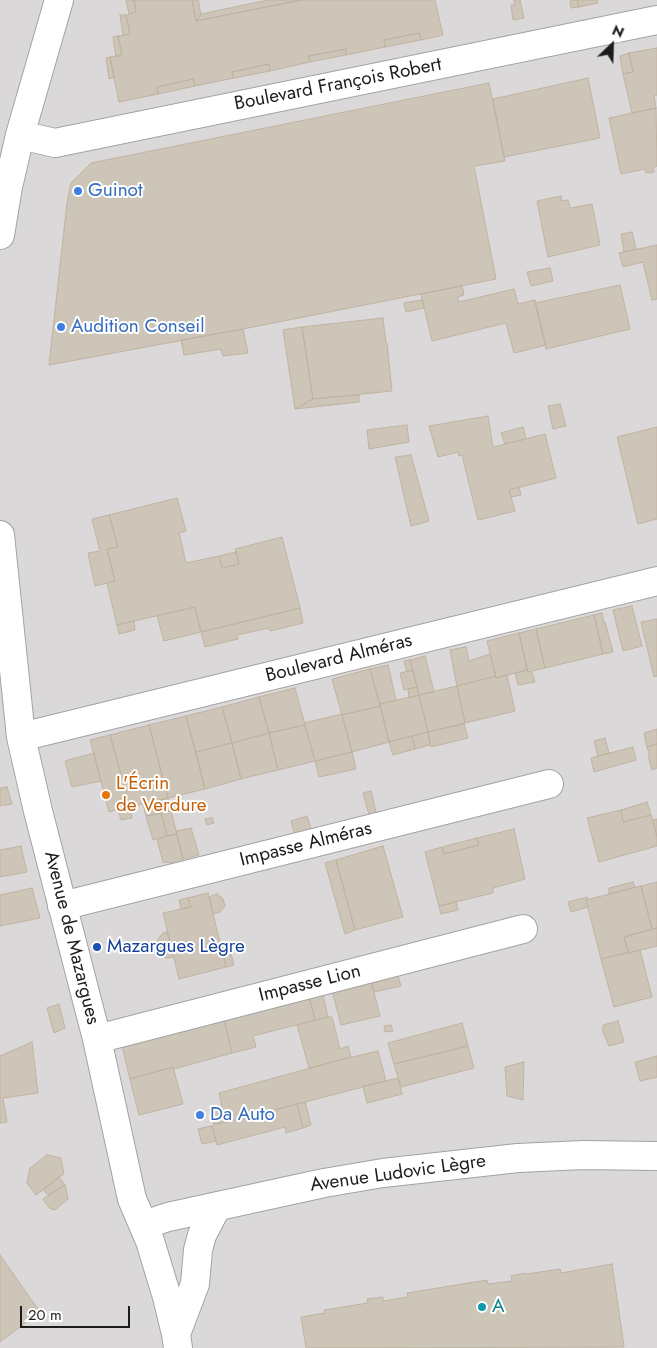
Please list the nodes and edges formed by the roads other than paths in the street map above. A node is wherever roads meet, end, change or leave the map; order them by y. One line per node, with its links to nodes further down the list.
1 (59, 0): 3 (street)
2 (657, 20): 3 (street, Boulevard François Robert)
3 (20, 135): 4 (street)
4 (0, 235)
5 (0, 535): 7 (street, Avenue de Mazargues)
6 (657, 581): 7 (street, Boulevard Alméras)
7 (21, 736): 9 (street, Avenue de Mazargues)
8 (549, 784): 9 (street, Impasse Alméras)
9 (62, 906): 11 (street, Avenue de Mazargues)
10 (523, 929): 11 (street, Impasse Lion)
11 (97, 1039): 14 (street, Avenue de Mazargues)
12 (657, 1156): 13 (street, Avenue Ludovic Lègre)
13 (217, 1206): 14 (street, Avenue Ludovic Lègre); 15 (street, Avenue de Mazargues)
14 (144, 1225): 15 (street, Avenue de Mazargues)
15 (177, 1341)

